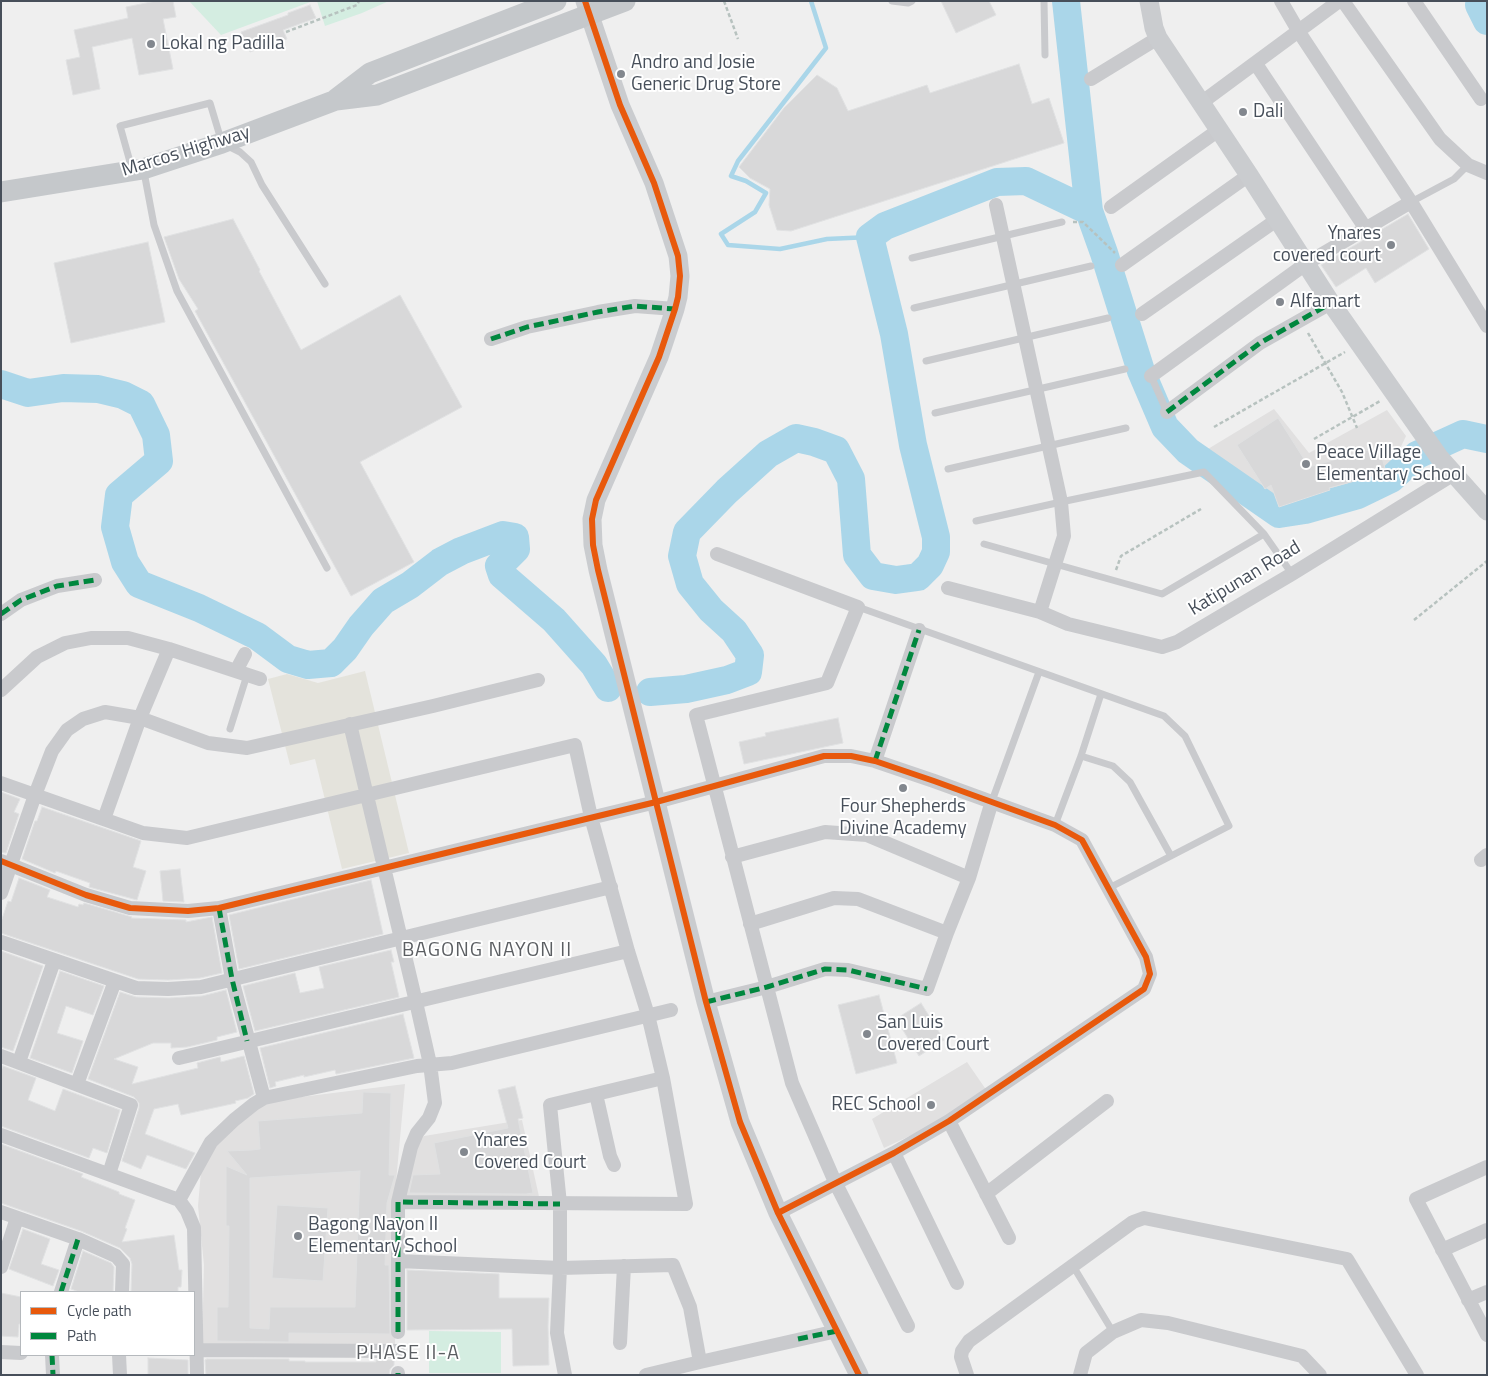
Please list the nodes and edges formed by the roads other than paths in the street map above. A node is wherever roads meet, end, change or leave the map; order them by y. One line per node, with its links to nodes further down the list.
1 (556, 1): 17 (main road, Marcos Highway)
2 (625, 1): 10 (main road, Marcos Highway)
3 (892, 1): 4 (lane)
4 (912, 1)
5 (1044, 1): 13 (lane)
6 (1149, 1): 12 (street)
7 (1281, 1): 11 (street)
8 (1341, 1): 11 (street); 21 (street)
9 (1414, 1): 16 (street)
10 (587, 8): 17 (main road, Marcos Highway); 41 (street)
11 (1299, 32): 14 (street); 26 (street)
12 (1158, 38): 15 (street); 18 (street)
13 (1045, 55)
14 (1256, 64): 18 (street); 31 (street)
15 (1091, 79)
16 (1482, 99)
17 (336, 100): 20 (main road, Marcos Highway)
18 (1201, 103): 19 (street)
19 (1220, 129): 24 (street); 28 (street)
20 (222, 143): 22 (main road, Marcos Highway); 22 (lane); 37 (lane)
21 (1468, 165): 23 (street); 26 (lane)
22 (138, 170): 25 (main road, Marcos Highway); 64 (lane)
23 (1487, 173)
24 (1250, 175): 29 (street); 35 (street)
25 (1, 192)
26 (1411, 202): 31 (street); 44 (street)
27 (996, 204): 32 (street)
28 (1111, 207)
29 (1278, 219): 34 (street); 42 (street)
30 (1062, 222): 32 (lane)
31 (1366, 229): 34 (street)
32 (1003, 236): 33 (lane); 38 (street)
33 (912, 258)
34 (1307, 263): 39 (street); 49 (street)
35 (1122, 265)
36 (1091, 266): 38 (lane)
37 (325, 284)
38 (1013, 284): 40 (lane); 45 (street)
39 (1331, 303): 51 (street); 56 (street)
40 (914, 308)
41 (675, 309): 46 (street); 89 (street)
42 (1142, 314)
43 (1108, 318): 45 (lane)
44 (1487, 326)
45 (1025, 338): 47 (lane); 50 (street)
46 (491, 339)
47 (926, 362)
48 (1125, 368): 50 (lane)
49 (1152, 376): 51 (lane)
50 (1036, 390): 52 (lane); 54 (street)
51 (1167, 412)
52 (935, 413)
53 (1126, 428): 54 (lane)
54 (1049, 446): 55 (lane); 57 (street)
55 (948, 469)
56 (1454, 474): 58 (street); 65 (street, Katipunan Road)
57 (1061, 502): 59 (lane); 60 (lane); 63 (street)
58 (1487, 511)
59 (976, 521)
60 (1264, 534): 63 (lane); 65 (lane)
61 (984, 544): 63 (lane)
62 (718, 554): 68 (street)
63 (1056, 564): 69 (street)
64 (328, 568)
65 (1292, 574): 69 (street, Katipunan Road)
66 (95, 580): 70 (street)
67 (948, 588): 69 (street, Katipunan Road)
68 (858, 607): 71 (lane); 85 (street)
69 (1040, 612)
70 (1, 614)
71 (919, 630): 74 (lane); 83 (street)
72 (169, 649): 75 (street); 77 (street); 79 (street)
73 (245, 654): 75 (street)
74 (1039, 672): 78 (lane); 88 (lane)
75 (248, 675): 81 (lane)
76 (538, 680): 80 (street)
77 (2, 688)
78 (1101, 694): 82 (lane); 93 (lane)
79 (140, 718): 80 (street); 87 (street); 91 (street)
80 (350, 724): 86 (street)
81 (230, 730)
82 (1081, 756): 92 (lane); 93 (lane)
83 (875, 761): 85 (street); 88 (street)
84 (1, 783): 87 (street)
85 (714, 786): 89 (street); 94 (street)
86 (366, 794): 90 (street); 91 (street); 96 (street)
87 (35, 795): 91 (street); 95 (street)
88 (992, 801): 92 (street); 97 (street)
89 (656, 802): 90 (street); 112 (street)
90 (590, 817): 96 (street); 98 (street)
91 (104, 819)
92 (1055, 825): 99 (street)
93 (1171, 856): 99 (lane)
94 (732, 857): 97 (street); 102 (street)
95 (6, 863): 100 (street); 101 (street)
96 (385, 868): 101 (street); 104 (street)
97 (969, 878): 103 (street)
98 (611, 887): 104 (street); 106 (street)
99 (1109, 888): 125 (street)
100 (1, 893)
101 (220, 908): 108 (street)
102 (750, 924): 103 (street); 110 (street)
103 (947, 933): 110 (street)
104 (401, 938): 108 (street); 111 (street)
105 (1, 942): 107 (street)
106 (628, 950): 111 (street); 114 (street)
107 (54, 961): 109 (street); 118 (street)
108 (232, 979): 109 (street); 115 (street)
109 (115, 981): 121 (street)
110 (767, 987): 112 (street); 131 (street)
111 (416, 1002): 115 (street); 119 (street)
112 (706, 1002): 137 (street)
113 (671, 1010): 114 (street)
114 (648, 1015): 119 (street); 120 (street)
115 (247, 1041): 117 (street); 123 (street)
116 (1, 1056): 118 (street)
117 (179, 1058)
118 (19, 1062): 121 (street)
119 (430, 1064): 123 (street); 134 (street)
120 (663, 1078): 122 (street); 135 (street)
121 (77, 1084): 130 (street)
122 (596, 1094): 128 (street); 135 (street)
123 (264, 1098): 133 (street)
124 (1107, 1101): 132 (street)
125 (949, 1121): 127 (street); 132 (street)
126 (1, 1135): 130 (street)
127 (894, 1153): 131 (street); 148 (street)
128 (614, 1165)
129 (1487, 1167): 142 (street)
130 (109, 1174): 133 (street)
131 (835, 1182): 137 (street); 153 (street)
132 (986, 1194): 140 (street)
133 (179, 1200): 159 (street)
134 (398, 1202): 135 (street); 143 (street)
135 (560, 1204): 147 (street)
136 (1, 1212): 138 (street)
137 (778, 1213): 154 (street)
138 (17, 1218): 141 (street); 146 (street)
139 (1487, 1230): 142 (street)
140 (1009, 1238)
141 (78, 1239): 149 (street); 150 (street)
142 (1442, 1250): 152 (street)
143 (398, 1261): 147 (street); 155 (street)
144 (624, 1266): 147 (street); 158 (street); 165 (street)
145 (1074, 1266): 156 (lane); 172 (street); 175 (street)
146 (1, 1267)
147 (560, 1268): 169 (street)
148 (957, 1283)
149 (61, 1291)
150 (122, 1291)
151 (1487, 1292): 152 (street)
152 (1468, 1300): 157 (street)
153 (908, 1326)
154 (837, 1331): 165 (street); 171 (street)
155 (398, 1332)
156 (1113, 1332): 173 (street); 174 (street)
157 (1487, 1335)
158 (620, 1343)
159 (196, 1350): 160 (street); 168 (street)
160 (398, 1351)
161 (1, 1352): 162 (street)
162 (20, 1353)
163 (52, 1356): 166 (street)
164 (119, 1356): 167 (street)
165 (700, 1362): 170 (street)
166 (53, 1375)
167 (120, 1375)
168 (198, 1375)
169 (565, 1375)
170 (646, 1375)
171 (859, 1375)
172 (967, 1375)
173 (1080, 1375)
174 (1320, 1375)
175 (1417, 1375)

